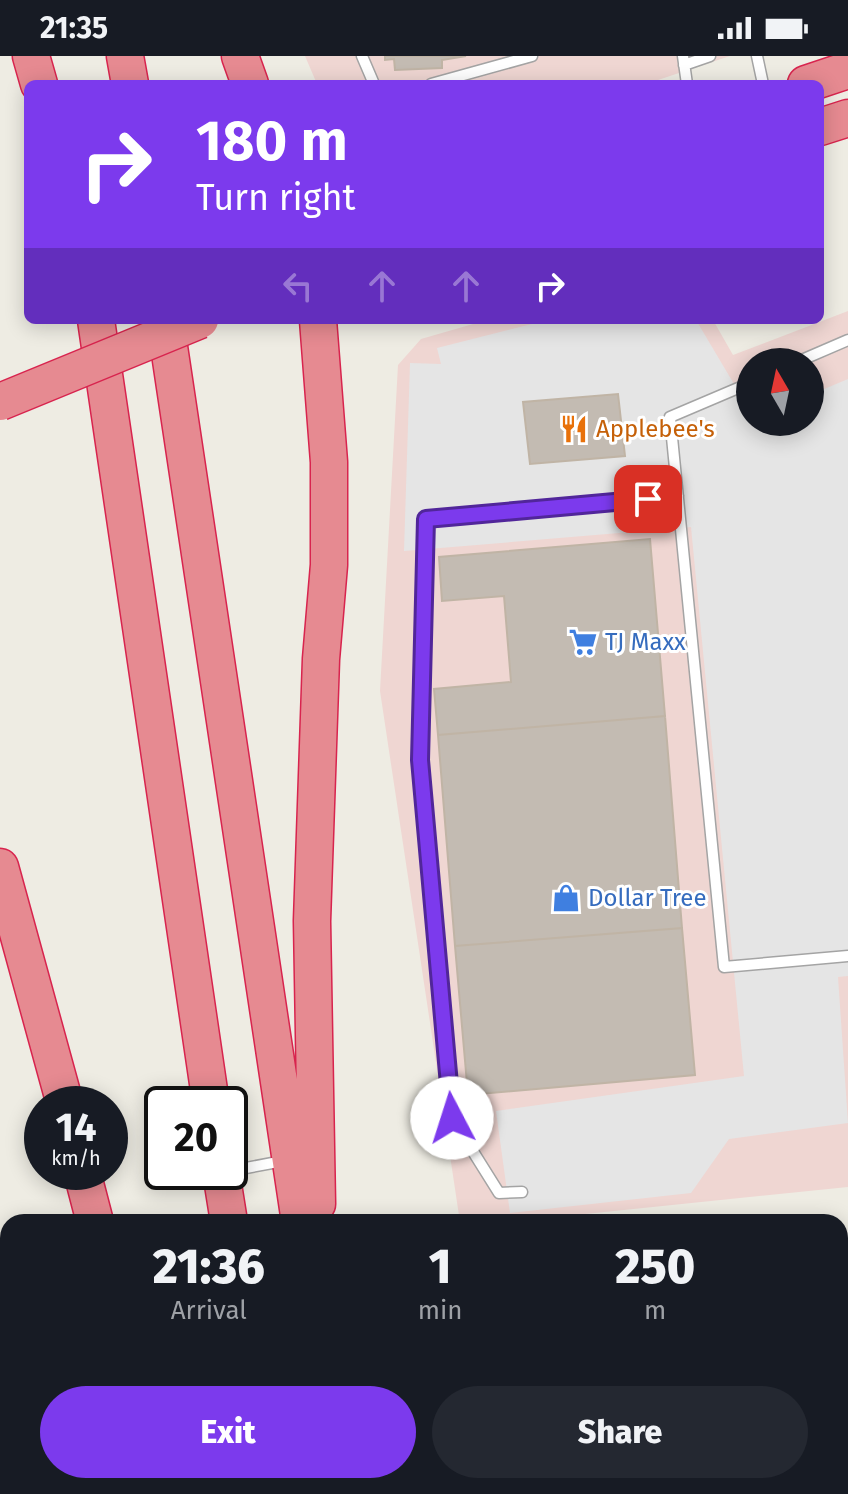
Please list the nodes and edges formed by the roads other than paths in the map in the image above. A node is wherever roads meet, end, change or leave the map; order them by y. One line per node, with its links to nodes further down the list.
1 (31, 56): 11 (highway)
2 (57, 56): 12 (highway)
3 (125, 56): 13 (highway)
4 (240, 56): 14 (highway)
5 (362, 56): 15 (lane)
6 (532, 56): 16 (lane)
7 (710, 56): 9 (lane)
8 (757, 56): 18 (lane)
9 (684, 60): 17 (lane)
10 (848, 70): 19 (highway)
11 (38, 80)
12 (60, 80)
13 (129, 80)
14 (249, 80)
15 (372, 80)
16 (445, 80)
17 (686, 80)
18 (762, 80)
19 (818, 80)
20 (848, 118): 21 (highway)
21 (824, 126)
22 (97, 324): 34 (highway)
23 (166, 324): 35 (highway)
24 (190, 324): 29 (highway, bridge)
25 (318, 324): 43 (highway)
26 (848, 340): 27 (lane)
27 (824, 350)
28 (736, 389): 30 (lane)
29 (0, 402)
30 (678, 496): 32 (lane); 39 (lane)
31 (0, 867): 33 (highway)
32 (848, 956)
33 (60, 1086)
34 (208, 1086)
35 (291, 1160): 36 (lane); 42 (highway)
36 (248, 1168)
37 (87, 1190): 40 (highway)
38 (225, 1190): 41 (highway)
39 (522, 1192)
40 (93, 1214)
41 (228, 1214)
42 (299, 1214)
43 (317, 1214)

